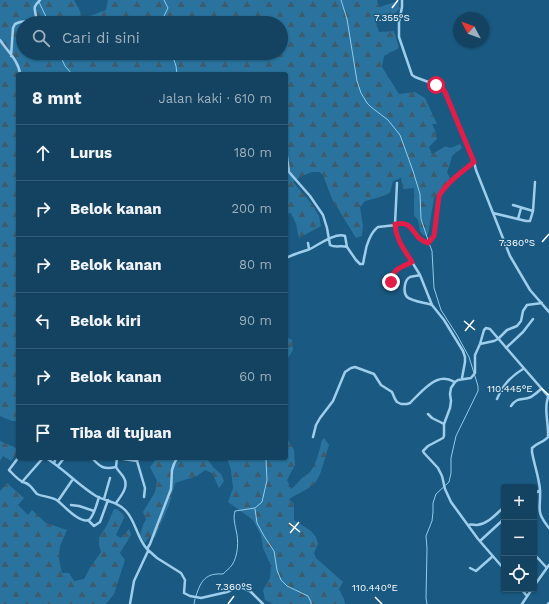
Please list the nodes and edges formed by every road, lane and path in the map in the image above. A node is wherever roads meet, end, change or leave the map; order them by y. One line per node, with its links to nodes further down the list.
1 (402, 0): 8 (street)
2 (39, 1): 3 (street)
3 (36, 16)
4 (16, 23): 6 (street)
5 (0, 40): 6 (street)
6 (11, 56): 7 (street)
7 (20, 72)
8 (474, 162): 15 (street); 19 (street)
9 (288, 165): 20 (street)
10 (535, 182): 14 (street)
11 (397, 183): 19 (street)
12 (513, 206): 13 (street)
13 (521, 208): 14 (street); 16 (street)
14 (533, 211): 17 (street)
15 (493, 213): 16 (street); 28 (street)
16 (518, 219): 17 (street)
17 (529, 221): 18 (street)
18 (533, 223)
19 (395, 224): 22 (street); 25 (street)
20 (329, 239): 22 (street); 22 (street); 23 (street)
21 (308, 243): 23 (street)
22 (347, 247)
23 (309, 249): 24 (street)
24 (288, 257)
25 (412, 262): 26 (street); 27 (street)
26 (420, 276): 29 (street); 29 (street)
27 (393, 286)
28 (542, 303): 30 (street); 32 (street)
29 (432, 305): 36 (street)
30 (549, 312)
31 (533, 319): 34 (street)
32 (498, 339): 33 (street); 33 (street); 34 (street)
33 (480, 344): 36 (street)
34 (506, 348): 35 (street)
35 (523, 369): 38 (street); 40 (street)
36 (462, 378): 37 (street)
37 (455, 382): 43 (street); 44 (street)
38 (542, 389): 39 (street); 41 (street)
39 (548, 396): 60 (street)
40 (497, 399)
41 (511, 406)
42 (428, 414): 43 (street)
43 (444, 424): 73 (street)
44 (314, 437)
45 (16, 460): 59 (street)
46 (43, 460): 59 (street)
47 (49, 460): 54 (street)
48 (55, 460): 54 (street)
49 (62, 460): 55 (street)
50 (94, 460): 56 (street)
51 (116, 460): 56 (street)
52 (138, 460): 63 (street)
53 (176, 460): 76 (street)
54 (54, 463): 55 (street)
55 (58, 466): 58 (street)
56 (116, 467): 67 (street)
57 (110, 478): 64 (street)
58 (73, 479): 62 (street); 66 (street)
59 (22, 482): 66 (street)
60 (540, 489): 61 (street); 74 (street)
61 (537, 492)
62 (99, 497): 64 (street); 70 (street)
63 (144, 498)
64 (104, 499): 65 (street)
65 (108, 500): 67 (street); 71 (street)
66 (58, 501): 71 (street)
67 (116, 503): 76 (street)
68 (71, 505): 70 (street)
69 (501, 510): 73 (street)
70 (94, 511): 71 (street)
71 (88, 520)
72 (503, 520): 75 (street)
73 (468, 525): 75 (street)
74 (549, 528)
75 (480, 541): 77 (street)
76 (147, 550): 87 (street); 88 (street)
77 (494, 556): 79 (street); 81 (street)
78 (536, 556): 80 (street)
79 (501, 565)
80 (548, 566): 82 (street)
81 (470, 568)
82 (537, 582)
83 (524, 592): 85 (street)
84 (530, 592): 85 (street)
85 (527, 596): 86 (street)
86 (525, 601): 89 (street); 90 (street)
87 (130, 604)
88 (263, 604)
89 (522, 604)
90 (527, 604)

